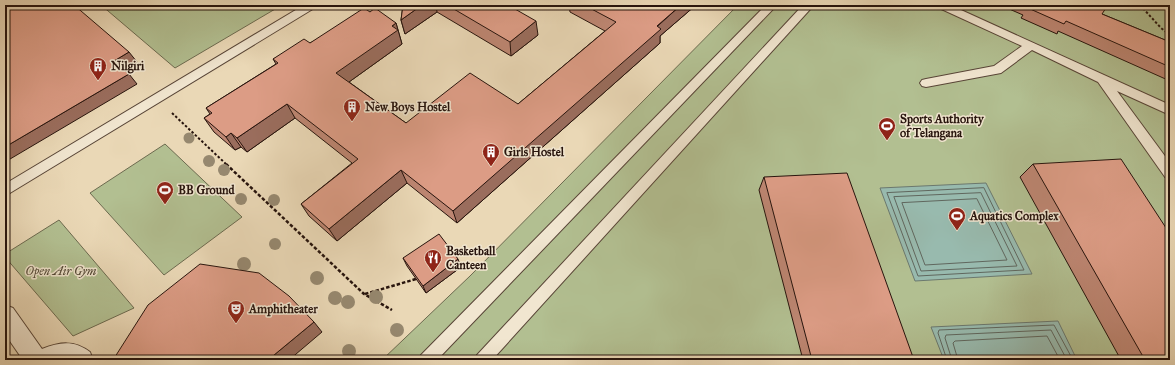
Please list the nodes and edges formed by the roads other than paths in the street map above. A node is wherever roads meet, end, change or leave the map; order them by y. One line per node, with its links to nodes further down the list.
1 (312, 5): 10 (lane)
2 (772, 5): 15 (lane)
3 (809, 5): 16 (lane)
4 (941, 5): 5 (lane)
5 (1031, 44): 6 (lane); 7 (lane)
6 (1102, 79): 8 (lane); 9 (lane)
7 (926, 83)
8 (1170, 110)
9 (1170, 173)
10 (5, 191)
11 (5, 315): 12 (street)
12 (36, 360)
13 (43, 360): 14 (street)
14 (82, 360)
15 (426, 360)
16 (482, 360)

